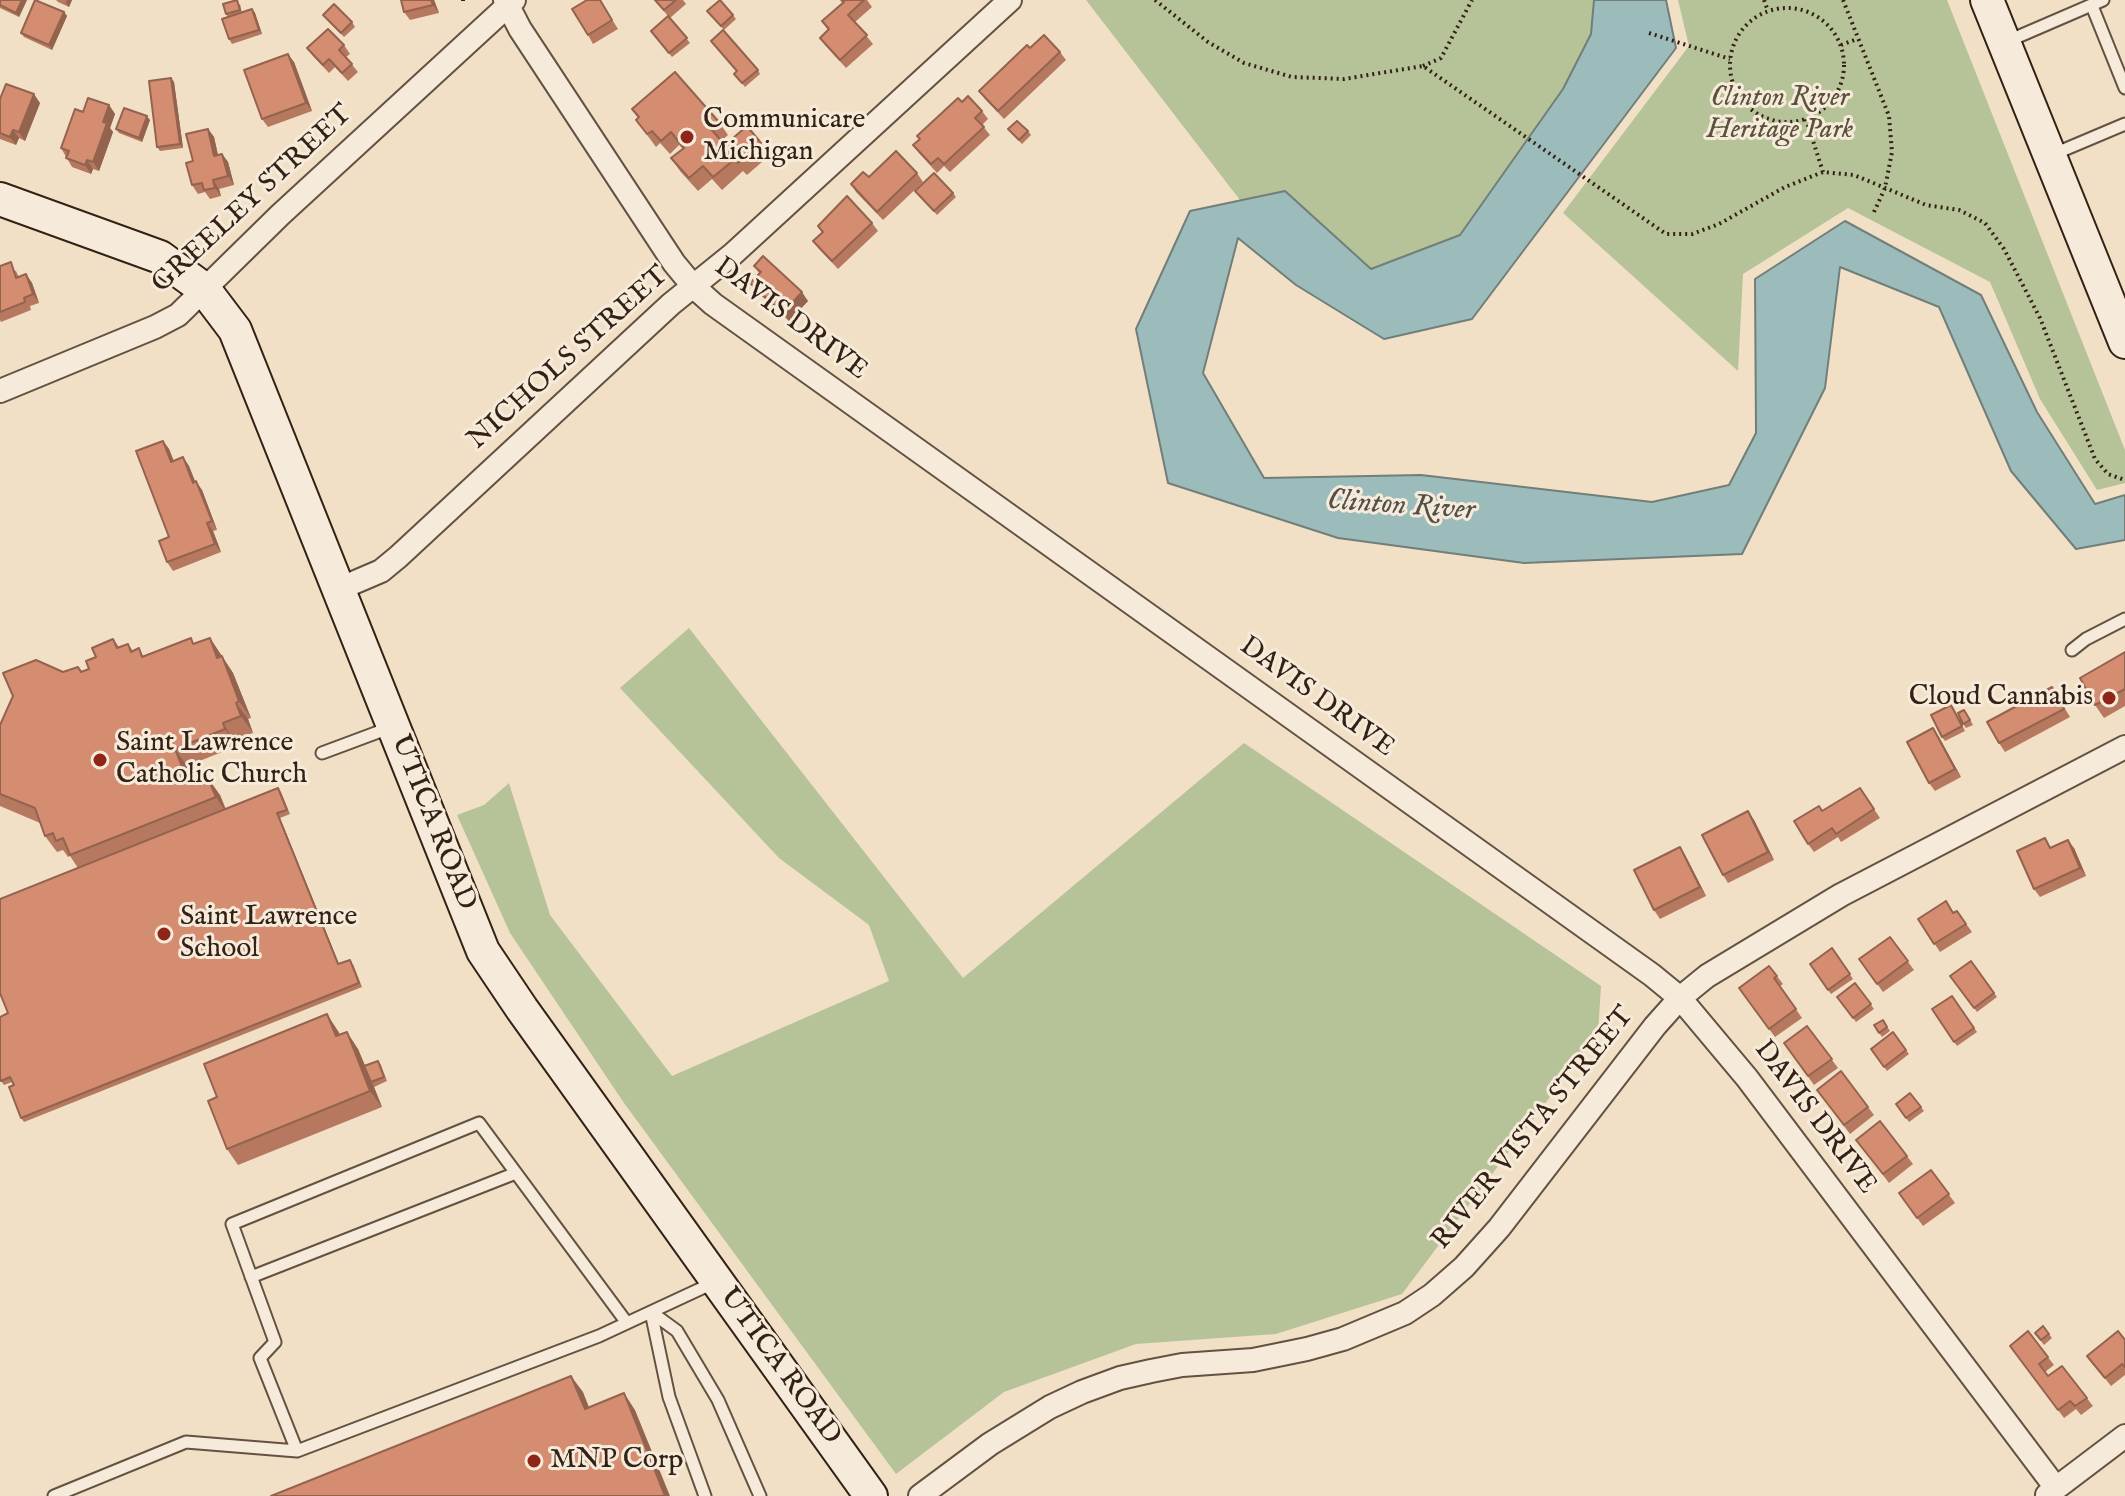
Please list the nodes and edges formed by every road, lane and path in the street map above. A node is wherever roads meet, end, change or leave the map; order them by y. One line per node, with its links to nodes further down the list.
1 (1010, 0): 24 (street, NICHOLS STREET)
2 (1155, 0): 15 (path)
3 (1472, 0): 15 (path)
4 (1764, 0): 9 (path)
5 (1843, 0): 11 (path)
6 (1987, 0): 12 (street)
7 (509, 2): 24 (street, DAVIS DRIVE); 25 (street, GREELEY STREET)
8 (2098, 3): 12 (lane); 16 (lane)
9 (1768, 11): 13 (path); 14 (path)
10 (1649, 33): 14 (path)
11 (1858, 38): 13 (path); 21 (path)
12 (2004, 43): 19 (street)
13 (1841, 45): 17 (path)
14 (1730, 59): 17 (path)
15 (1423, 66): 20 (path)
16 (2125, 88)
17 (1806, 119): 20 (path)
18 (2125, 124): 19 (lane)
19 (2049, 155): 26 (street)
20 (1823, 172): 21 (path)
21 (1885, 188): 23 (path); 28 (path)
22 (0, 199): 25 (street, UTICA ROAD)
23 (1874, 212)
24 (693, 286): 29 (street, NICHOLS STREET); 35 (street, DAVIS DRIVE)
25 (204, 289): 27 (street, GREELEY STREET); 29 (street, UTICA ROAD)
26 (2125, 342)
27 (0, 391)
28 (2125, 480)
29 (339, 589): 32 (street, UTICA ROAD)
30 (2125, 619): 31 (lane)
31 (2072, 650)
32 (393, 726): 34 (lane); 38 (street, UTICA ROAD)
33 (2125, 747): 35 (street, RIVER VISTA STREET)
34 (322, 753)
35 (1680, 998): 43 (street, DAVIS DRIVE); 48 (street, RIVER VISTA STREET)
36 (516, 1173): 37 (lane); 37 (lane); 40 (lane)
37 (251, 1277): 42 (lane)
38 (718, 1282): 39 (lane); 47 (street, UTICA ROAD)
39 (651, 1312): 40 (lane); 45 (lane); 46 (lane)
40 (627, 1323): 42 (lane)
41 (2125, 1436): 43 (street)
42 (297, 1451): 44 (lane)
43 (2051, 1492)
44 (54, 1496)
45 (705, 1496)
46 (760, 1496)
47 (871, 1496)
48 (920, 1496)

